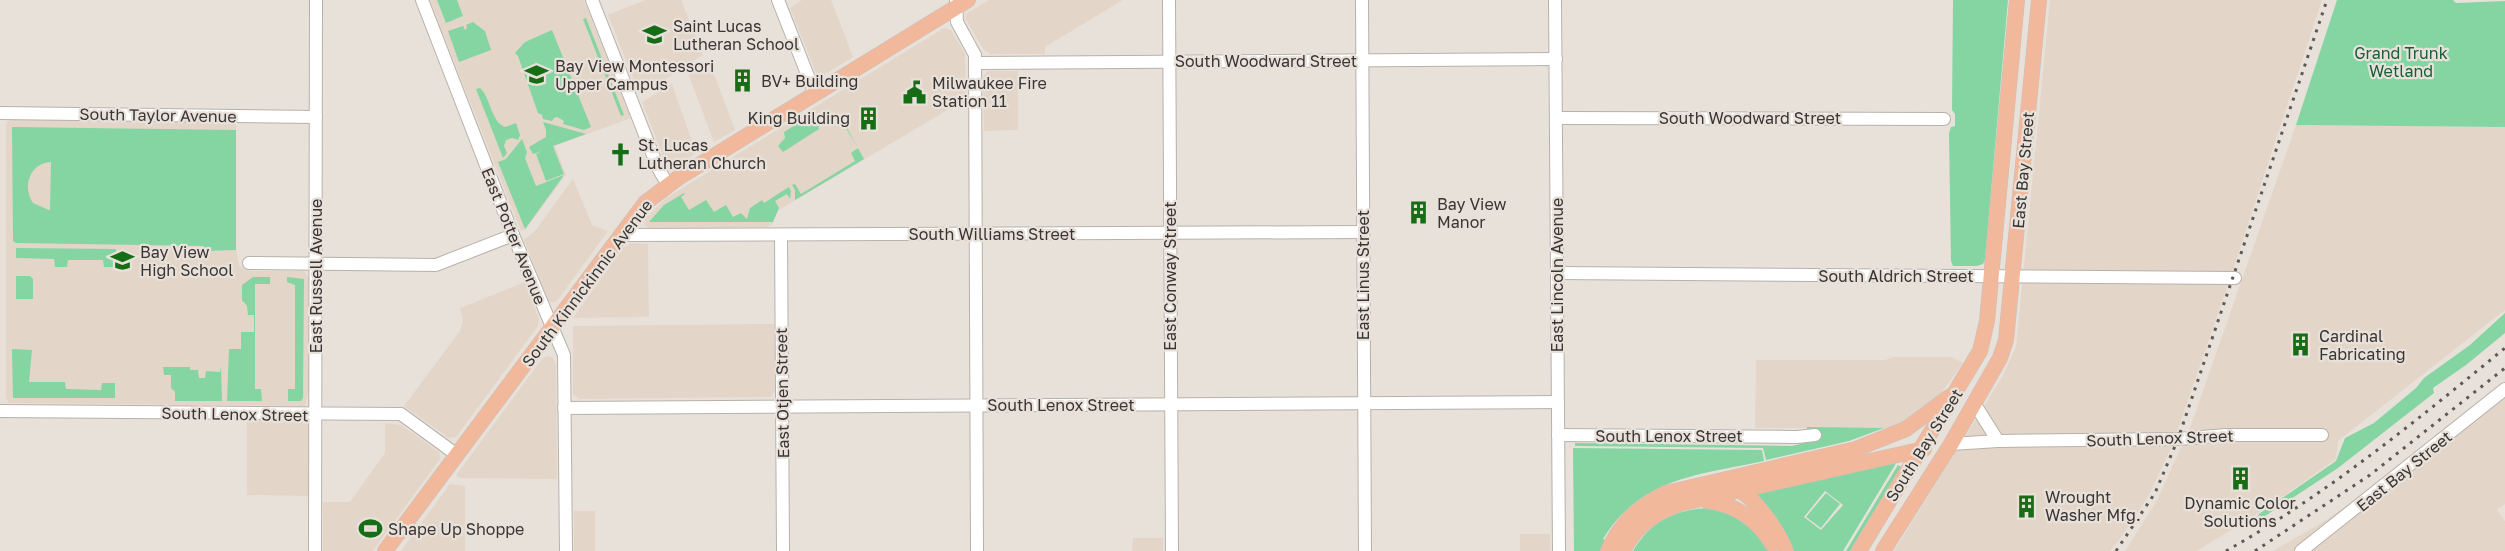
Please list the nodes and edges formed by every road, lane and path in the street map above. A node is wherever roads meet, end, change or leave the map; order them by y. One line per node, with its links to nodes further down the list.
1 (316, 0): 17 (street, East Russell Avenue)
2 (422, 0): 24 (street, East Potter Avenue)
3 (592, 0): 20 (street)
4 (778, 0): 15 (street)
5 (1169, 0): 13 (street, East Conway Street)
6 (1362, 0): 12 (street, East Linus Street)
7 (1555, 0): 11 (street, East Lincoln Avenue)
8 (2018, 0): 30 (main road, East Bay Street)
9 (2039, 0): 31 (main road, East Bay Street)
10 (960, 2): 14 (street); 15 (main road, South Kinnickinnic Avenue)
11 (1556, 59): 12 (street, South Woodward Street); 18 (street, East Lincoln Avenue)
12 (1362, 60): 13 (street, South Woodward Street); 21 (street, East Linus Street)
13 (1169, 61): 14 (street, South Woodward Street); 22 (street, East Conway Street)
14 (976, 63): 23 (street)
15 (815, 94): 20 (main road, South Kinnickinnic Avenue)
16 (0, 113): 17 (street, South Taylor Avenue)
17 (316, 117): 28 (street, East Russell Avenue)
18 (1556, 118): 19 (street, South Woodward Street); 29 (street, East Lincoln Avenue)
19 (1944, 119)
20 (668, 185): 26 (main road, South Kinnickinnic Avenue)
21 (1363, 232): 22 (street, South Williams Street); 39 (street, East Linus Street)
22 (1170, 233): 23 (street, South Williams Street); 42 (street, East Conway Street)
23 (976, 234): 25 (street, South Williams Street); 41 (street)
24 (513, 235): 28 (street); 33 (street, East Potter Avenue)
25 (781, 235): 26 (street, South Williams Street); 43 (street, East Otjen Street)
26 (620, 236): 33 (main road, South Kinnickinnic Avenue)
27 (249, 263): 28 (street)
28 (316, 264): 46 (street, East Russell Avenue)
29 (1557, 273): 30 (street, South Aldrich Street); 38 (street, East Lincoln Avenue)
30 (1992, 276): 31 (street, South Aldrich Street); 34 (main road, East Bay Street)
31 (2013, 277): 32 (street, South Aldrich Street); 35 (main road, East Bay Street)
32 (2235, 278)
33 (552, 328): 44 (street, East Potter Avenue); 53 (main road, South Kinnickinnic Avenue)
34 (1984, 338): 37 (main road, South Bay Street)
35 (2006, 340): 40 (main road, South Bay Street)
36 (2505, 389): 72 (street, East Bay Street)
37 (1956, 392): 52 (main road, South Bay Street); 54 (main road)
38 (1558, 402): 39 (street, South Lenox Street); 47 (street, East Lincoln Avenue)
39 (1364, 403): 42 (street, South Lenox Street); 64 (street, East Linus Street)
40 (1974, 403): 50 (street); 51 (main road, South Bay Street)
41 (976, 405): 42 (street, South Lenox Street); 43 (street, South Lenox Street); 62 (street)
42 (1171, 405): 63 (street, East Conway Street)
43 (782, 406): 44 (street, South Lenox Street); 61 (street, East Otjen Street)
44 (564, 408): 60 (street, East Potter Avenue)
45 (0, 411): 46 (street, South Lenox Street)
46 (316, 414): 53 (street, South Lenox Street); 58 (street, East Russell Avenue)
47 (1558, 435): 48 (street, South Lenox Street); 65 (street, East Lincoln Avenue)
48 (1815, 435)
49 (2322, 435): 50 (street, South Lenox Street)
50 (1998, 441): 51 (street, South Lenox Street)
51 (1951, 444): 52 (main road); 71 (main road, South Bay Street)
52 (1920, 450): 55 (main road); 70 (main road, South Bay Street)
53 (457, 455): 59 (main road, South Kinnickinnic Avenue)
54 (1716, 480): 55 (main road); 57 (main road)
55 (1740, 490): 56 (main road); 69 (main road)
56 (1695, 501): 57 (main road); 68 (main road)
57 (1636, 521): 66 (main road); 67 (main road)
58 (315, 551)
59 (385, 551)
60 (566, 551)
61 (783, 551)
62 (977, 551)
63 (1172, 551)
64 (1365, 551)
65 (1559, 551)
66 (1608, 551)
67 (1623, 551)
68 (1775, 551)
69 (1786, 551)
70 (1859, 551)
71 (1883, 551)
72 (2301, 551)

